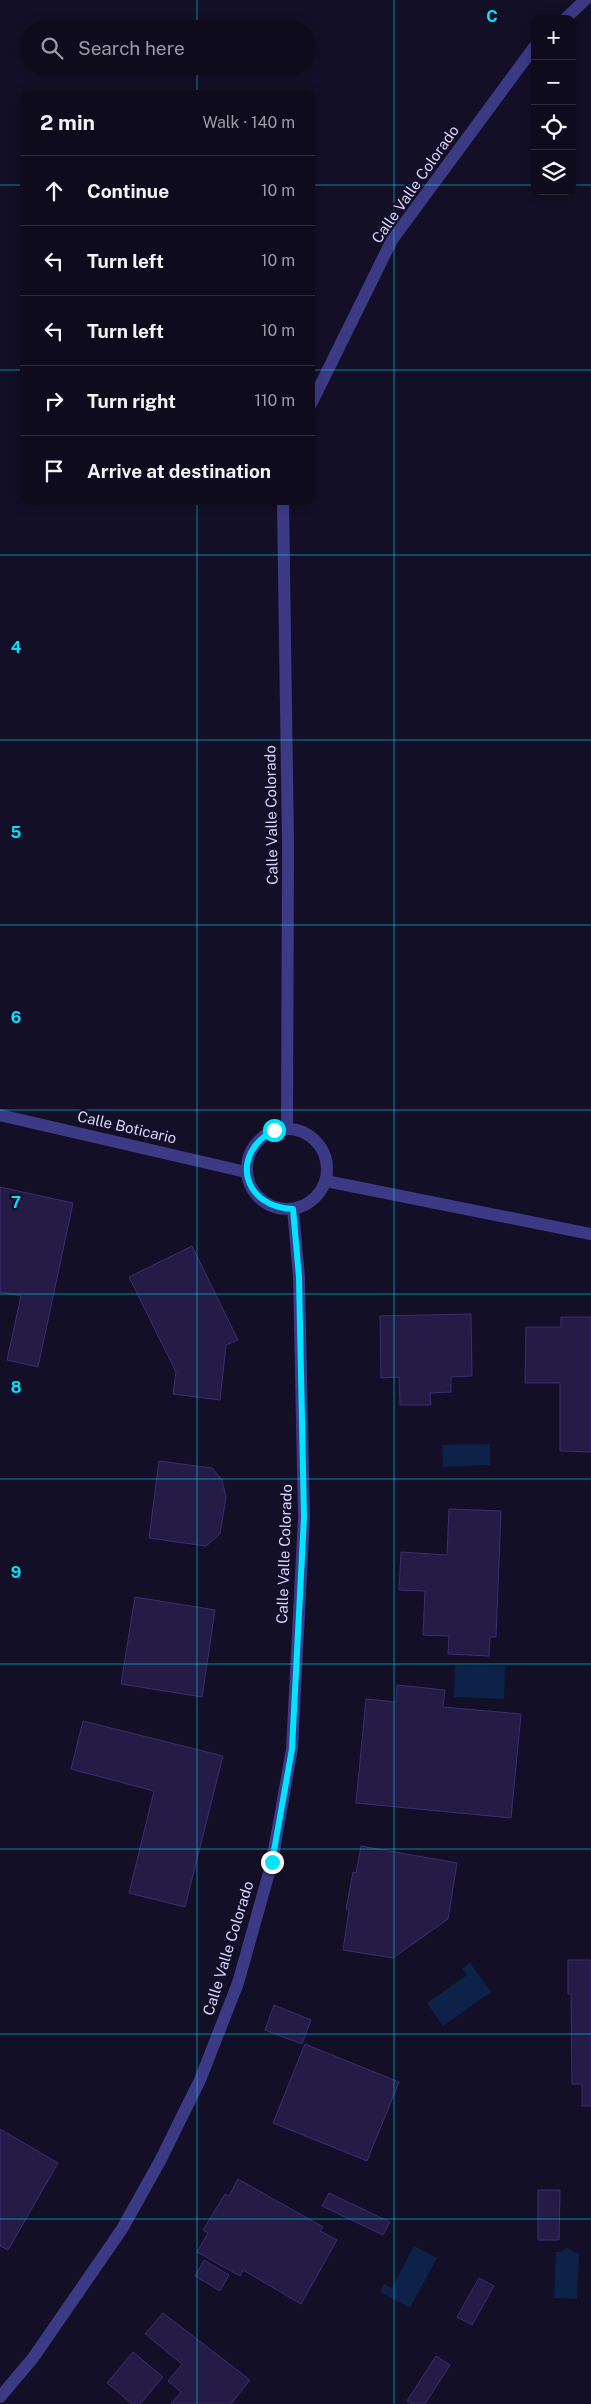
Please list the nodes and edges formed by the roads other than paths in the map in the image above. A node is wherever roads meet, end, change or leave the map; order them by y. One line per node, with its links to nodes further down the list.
1 (585, 0): 2 (street)
2 (569, 15)
3 (531, 51): 4 (street, Calle Valle Colorado)
4 (315, 396)
5 (283, 505): 7 (street, Calle Valle Colorado)
6 (0, 1114): 8 (street, Calle Boticario)
7 (287, 1128): 8 (street); 9 (street)
8 (246, 1172): 10 (street)
9 (326, 1181): 10 (street); 11 (street)
10 (293, 1209): 12 (street, Calle Valle Colorado)
11 (591, 1234)
12 (0, 2398)

